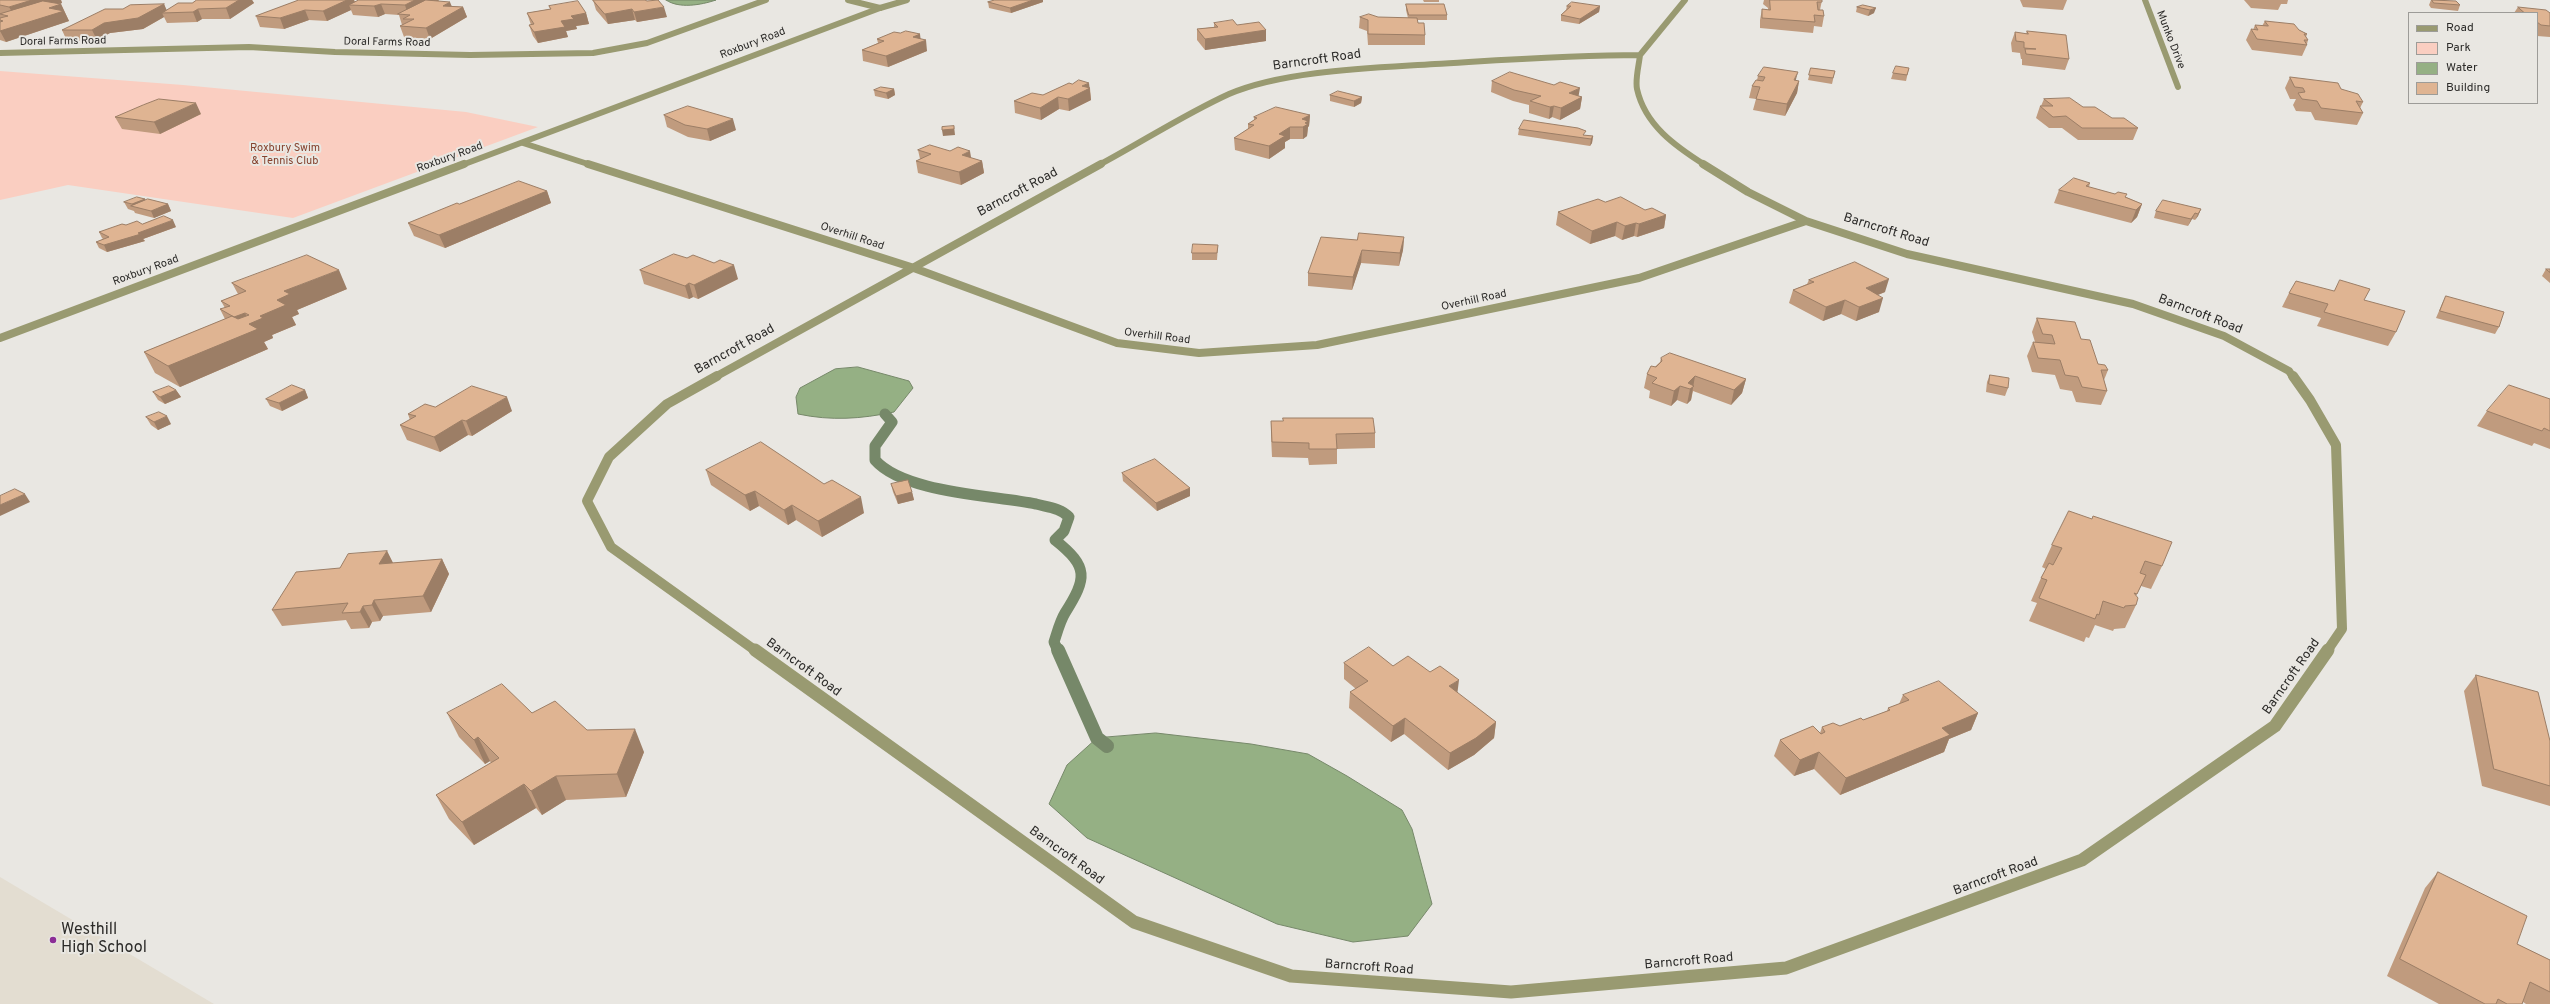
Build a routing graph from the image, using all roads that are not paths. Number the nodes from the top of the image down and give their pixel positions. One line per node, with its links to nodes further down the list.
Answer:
1 (766, 0): 7 (street, Doral Farms Road)
2 (848, 0): 6 (street)
3 (907, 0): 6 (street, Roxbury Road)
4 (1685, 0): 8 (street)
5 (2145, 0): 9 (street, Munko Drive)
6 (880, 8): 10 (street, Roxbury Road)
7 (0, 53)
8 (1640, 55): 11 (street, Barncroft Road); 12 (street, Barncroft Road)
9 (2178, 87)
10 (523, 143): 12 (street, Overhill Road); 13 (street, Roxbury Road)
11 (1806, 221): 12 (street, Overhill Road); 12 (street, Barncroft Road)
12 (911, 267)
13 (0, 338)

